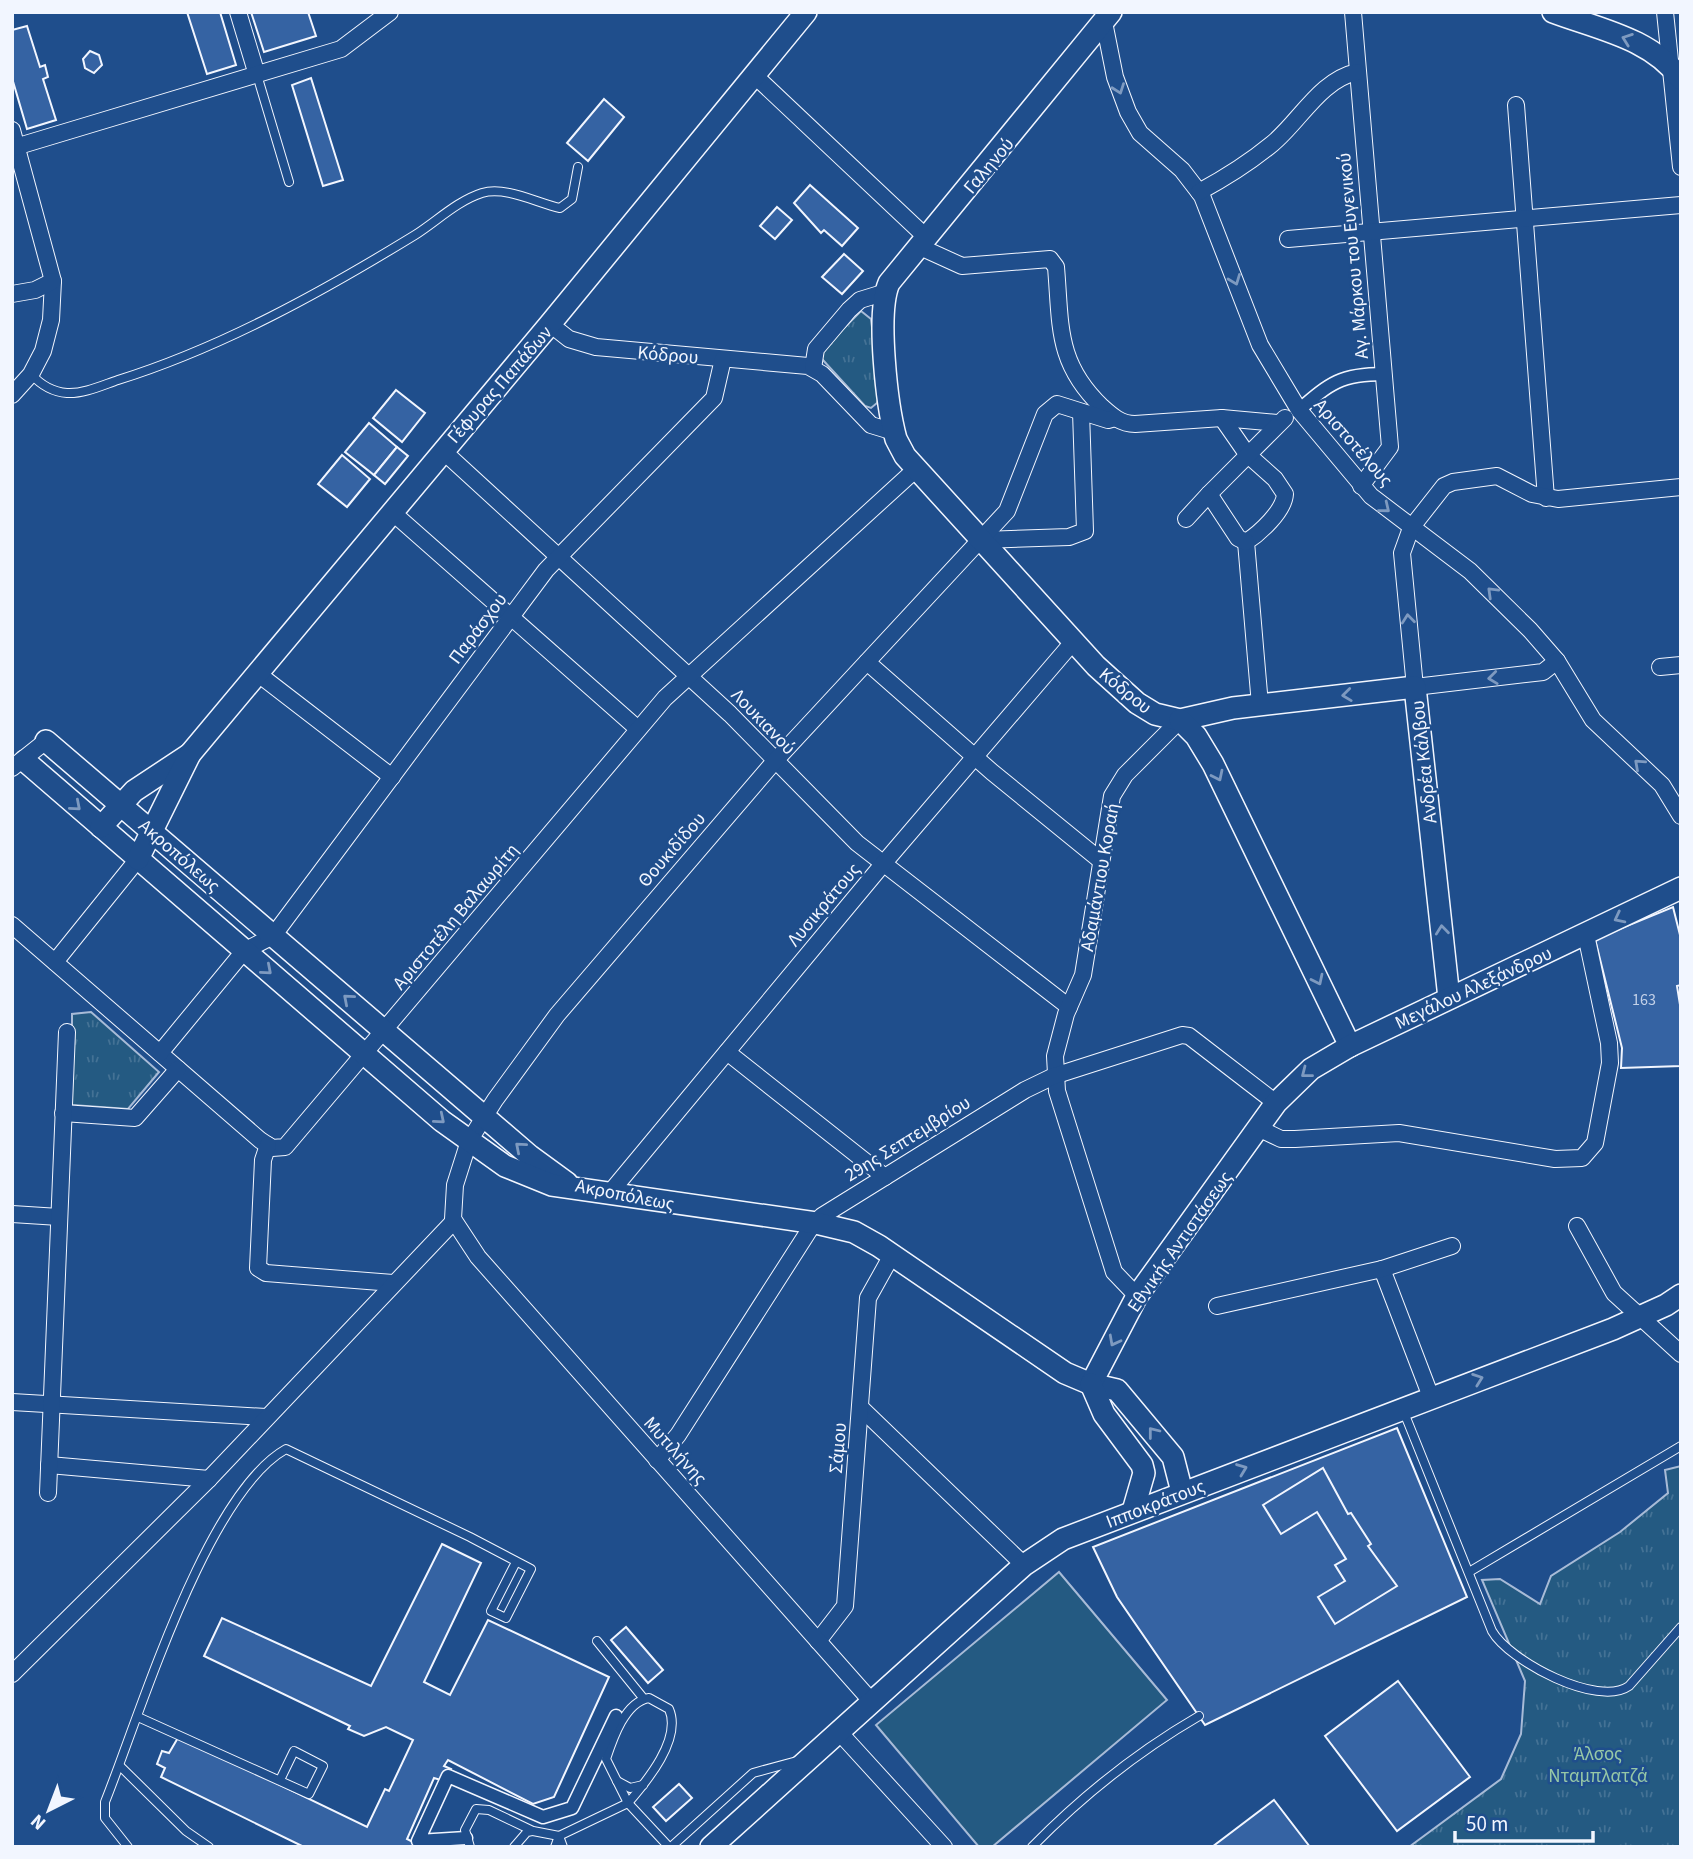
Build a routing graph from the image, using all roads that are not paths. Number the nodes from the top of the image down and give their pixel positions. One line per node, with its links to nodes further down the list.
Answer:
1 (238, 12): 11 (street)
2 (806, 12): 10 (street, Γέφυρας Παπάδων)
3 (1353, 12): 9 (street, Αγ. Μάρκου του Ευγενικού)
4 (1553, 12): 8 (street, one-way to 4)
5 (384, 13): 11 (street)
6 (1668, 15): 8 (street)
7 (1108, 17): 18 (street, Αριστοτέλους, one-way to 18); 23 (street, Γαληνού)
8 (1675, 65): 16 (street)
9 (1357, 72): 18 (street); 21 (street, Αγ. Μάρκου του Ευγενικού)
10 (753, 74): 23 (street); 27 (street, Γέφυρας Παπάδων)
11 (257, 75): 14 (street); 17 (lane)
12 (1516, 105): 20 (street)
13 (12, 130): 14 (street)
14 (15, 148): 24 (street)
15 (578, 167): 31 (lane)
16 (1681, 167)
17 (289, 182)
18 (1199, 192): 34 (street, Αριστοτέλους, one-way to 34)
19 (1681, 205): 20 (street)
20 (1524, 219): 21 (street); 46 (street)
21 (1372, 232): 22 (street); 32 (street, Αγ. Μάρκου του Ευγενικού)
22 (1288, 239)
23 (922, 241): 25 (street, Γαληνού); 36 (street)
24 (53, 281): 26 (street); 31 (street)
25 (886, 292): 28 (street, Γαληνού); 30 (street)
26 (12, 294)
27 (550, 324): 29 (street, Κόδρου); 40 (street, Γέφυρας Παπάδων)
28 (883, 325): 39 (street, Κόδρου)
29 (723, 359): 30 (street, Κόδρου); 52 (street, Παράσχου)
30 (813, 368): 39 (street)
31 (31, 373): 33 (street)
32 (1384, 374): 34 (street); 43 (street, Αγ. Μάρκου του Ευγενικού)
33 (12, 395)
34 (1299, 410): 38 (street); 43 (street, Αριστοτέλους)
35 (1081, 412): 36 (street); 50 (street, Θουκιδίδου); 50 (street)
36 (1115, 418): 37 (street)
37 (1222, 418): 38 (street); 41 (street)
38 (1277, 422): 41 (street)
39 (894, 432): 42 (street, Κόδρου)
40 (442, 450): 47 (street, Γέφυρας Παπάδων); 52 (street, Λουκιανού)
41 (1247, 454): 45 (street); 51 (street)
42 (916, 469): 50 (street, Κόδρου); 60 (street, Αριστοτέλη Βαλαωρίτη)
43 (1361, 486): 49 (street, Αριστοτέλους, one-way to 49)
44 (1681, 488): 46 (street)
45 (1209, 495): 48 (street); 51 (street)
46 (1546, 498): 49 (street)
47 (392, 512): 53 (street); 59 (street, Γέφυρας Παπάδων)
48 (1186, 519)
49 (1411, 528): 55 (street, Αριστοτέλους, one-way to 49); 61 (street, Ανδρέα Κάλβου, one-way to 49)
50 (982, 540): 54 (street, Κόδρου); 56 (street, Θουκιδίδου)
51 (1246, 542): 62 (street)
52 (559, 557): 53 (street, Παράσχου); 60 (street, Λουκιανού)
53 (511, 618): 64 (street); 70 (street, Παράσχου)
54 (1073, 642): 63 (street, Κόδρου); 67 (street, Λυσικράτους)
55 (1557, 661): 61 (street, one-way to 61); 72 (street, Αριστοτέλους, one-way to 55)
56 (867, 662): 67 (street); 68 (street, Θουκιδίδου)
57 (1681, 665): 58 (street)
58 (1660, 667)
59 (257, 673): 66 (street, Γέφυρας Παπάδων); 70 (street)
60 (689, 676): 64 (street, Αριστοτέλη Βαλαωρίτη); 68 (street, Λουκιανού)
61 (1415, 687): 62 (street, one-way to 62); 84 (street, Ανδρέα Κάλβου, one-way to 61)
62 (1261, 705): 63 (street)
63 (1180, 720): 76 (street, Αδαμάντιου Κοραή); 88 (street, one-way to 88)
64 (638, 729): 86 (street, Αριστοτέλη Βαλαωρίτη)
65 (46, 741): 69 (street); 71 (street, Ακροπόλεως)
66 (190, 754): 71 (street); 74 (street)
67 (974, 757): 76 (street); 77 (street, Λυσικράτους)
68 (774, 762): 77 (street, Λουκιανού); 96 (street, Θουκιδίδου)
69 (19, 765): 73 (street, one-way to 73)
70 (392, 777): 81 (street, Παράσχου)
71 (120, 804): 73 (street); 74 (street, Ακροπόλεως)
72 (1681, 816)
73 (101, 827): 75 (street)
74 (152, 831): 75 (street); 81 (street, Ακροπόλεως)
75 (138, 859): 82 (street); 83 (street)
76 (1100, 860): 85 (street, Αδαμάντιου Κοραή)
77 (883, 864): 85 (street, Λουκιανού); 89 (street, Λυσικράτους)
78 (1681, 888): 80 (street, Μεγάλου Αλεξάνδρου, one-way to 80)
79 (12, 925): 83 (street)
80 (1586, 934): 84 (street, Μεγάλου Αλεξάνδρου); 97 (street)
81 (273, 936): 82 (street); 86 (street, Ακροπόλεως, one-way to 81)
82 (244, 951): 90 (street); 91 (street, one-way to 91)
83 (55, 962): 90 (street)
84 (1449, 998): 88 (street, Μεγάλου Αλεξάνδρου)
85 (1069, 1007): 93 (street, Αδαμάντιου Κοραή)
86 (385, 1031): 91 (street, Αριστοτέλη Βαλαωρίτη); 96 (street, Ακροπόλεως)
87 (67, 1032): 95 (street)
88 (1350, 1046): 94 (street, Μεγάλου Αλεξάνδρου, one-way to 94)
89 (727, 1052): 100 (street); 102 (street, Λυσικράτους)
90 (160, 1053): 92 (street)
91 (365, 1055): 98 (street, one-way to 98); 99 (street, Αριστοτέλη Βαλαωρίτη)
92 (178, 1069): 95 (street); 99 (street)
93 (1054, 1076): 94 (street, 29ης Σεπτεμβρίου); 100 (street, 29ης Σεπτεμβρίου); 113 (street, Αδαμάντιου Κοραή)
94 (1276, 1103): 97 (street, Εθνικής Αντιστάσεως)
95 (64, 1113): 104 (street)
96 (484, 1116): 98 (street, Θουκιδίδου); 101 (street, Ακροπόλεως, one-way to 96)
97 (1258, 1128): 113 (street, Εθνικής Αντιστάσεως)
98 (468, 1141): 101 (street); 105 (street, Θουκιδίδου)
99 (268, 1145): 111 (street)
100 (885, 1177): 106 (street, 29ης Σεπτεμβρίου)
101 (575, 1189): 102 (street, Ακροπόλεως)
102 (608, 1195): 106 (street, Ακροπόλεως)
103 (12, 1214): 104 (street)
104 (59, 1217): 120 (street)
105 (454, 1221): 111 (street); 125 (street, Μυτιλήνης)
106 (816, 1223): 109 (street, Ακροπόλεως); 125 (street, 29ης Σεπτεμβρίου)
107 (1577, 1226): 115 (street)
108 (1452, 1246): 110 (street)
109 (892, 1255): 117 (street, Ακροπόλεως); 122 (street, Σάμου)
110 (1382, 1269): 114 (street); 118 (street)
111 (393, 1283): 123 (street)
112 (1681, 1295): 115 (street, Ιπποκράτους)
113 (1137, 1296): 117 (street, Εθνικής Αντιστάσεως, one-way to 117)
114 (1217, 1306)
115 (1640, 1317): 116 (street); 118 (street, Ιπποκράτους, one-way to 115)
116 (1681, 1354)
117 (1091, 1384): 128 (street, Ακροπόλεως, one-way to 117); 130 (street)
118 (1431, 1397): 121 (street, Ιπποκράτους)
119 (12, 1402): 120 (street)
120 (52, 1404): 123 (street); 126 (street)
121 (1402, 1407): 128 (street, Ιπποκράτους, one-way to 121); 133 (lane)
122 (861, 1408): 132 (street); 136 (street, Σάμου)
123 (266, 1417): 127 (street)
124 (1681, 1446): 133 (lane)
125 (657, 1460): 136 (street, Μυτιλήνης)
126 (49, 1465): 127 (street); 129 (street)
127 (209, 1479): 137 (street)
128 (1182, 1492): 130 (street, Ιπποκράτους)
129 (48, 1493)
130 (1133, 1511): 132 (street, Ιπποκράτους)
131 (516, 1562): 131 (lane); 142 (lane)
132 (1024, 1565): 139 (street, Ιπποκράτους)
133 (1469, 1572): 134 (lane)
134 (1681, 1628)
135 (597, 1641): 138 (lane)
136 (818, 1641): 139 (street, Μυτιλήνης)
137 (12, 1674)
138 (643, 1699): 140 (lane); 148 (lane)
139 (873, 1703): 143 (street, Ιπποκράτους)
140 (615, 1716): 147 (lane); 152 (street)
141 (1199, 1716): 161 (lane)
142 (138, 1717): 145 (lane); 146 (lane)
143 (840, 1733): 144 (street, Ιπποκράτους); 160 (street)
144 (813, 1756): 158 (lane); 159 (street, Ιπποκράτους)
145 (120, 1766): 153 (lane); 154 (lane)
146 (279, 1780): 146 (lane)
147 (617, 1781): 148 (lane); 149 (lane)
148 (643, 1785): 149 (lane)
149 (628, 1802): 151 (lane); 158 (lane)
150 (533, 1831): 151 (lane); 152 (lane); 155 (lane)
151 (559, 1836): 156 (lane); 157 (lane)
152 (468, 1843)
153 (128, 1847)
154 (209, 1847)
155 (514, 1847)
156 (555, 1847)
157 (564, 1847)
158 (670, 1847)
159 (711, 1847)
160 (944, 1847)
161 (1032, 1847)

